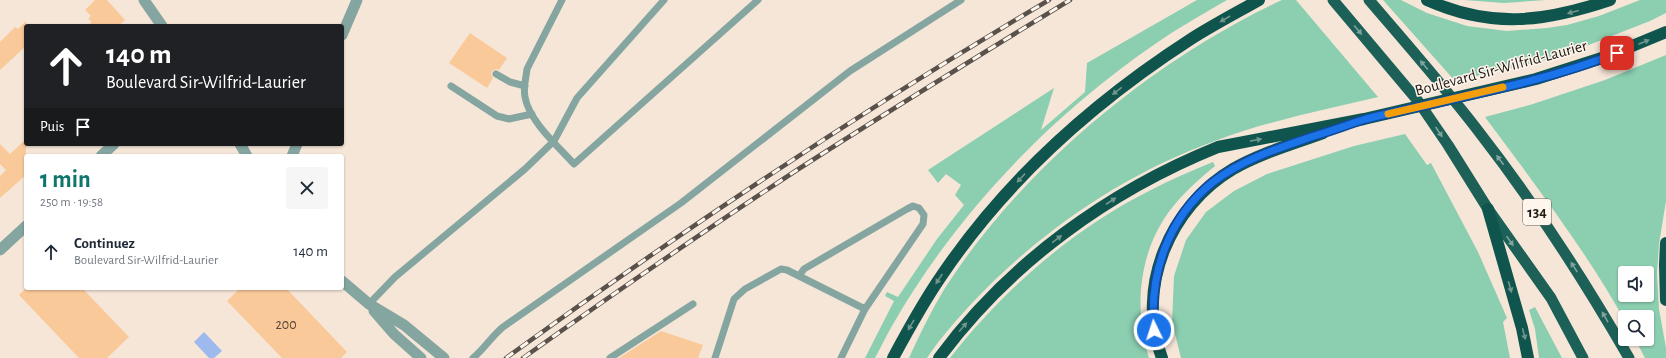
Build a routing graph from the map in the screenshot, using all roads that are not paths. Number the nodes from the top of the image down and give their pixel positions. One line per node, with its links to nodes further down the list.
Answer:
1 (144, 0): 12 (street)
2 (357, 0): 13 (street)
3 (562, 0): 17 (lane)
4 (664, 0): 20 (lane)
5 (758, 0): 20 (lane)
6 (961, 0): 35 (lane)
7 (1259, 0): 39 (highway, one-way to 39)
8 (1333, 0): 23 (highway, 134, one-way to 23)
9 (1369, 0): 44 (highway, 134, one-way to 9)
10 (1427, 0): 11 (highway, one-way to 10)
11 (1610, 0)
12 (161, 24)
13 (344, 30)
14 (1666, 32): 19 (highway, Boulevard Sir-Wilfrid-Laurier, one-way to 14)
15 (496, 74): 17 (lane)
16 (451, 86): 18 (lane)
17 (525, 86): 18 (lane)
18 (532, 114): 20 (lane)
19 (1364, 120): 40 (highway, one-way to 19); 41 (highway)
20 (554, 141): 30 (lane)
21 (112, 146): 22 (street)
22 (103, 154)
23 (1488, 209): 42 (highway, one-way to 42); 43 (highway, 134, one-way to 43)
24 (24, 228): 26 (street)
25 (1666, 243): 29 (highway)
26 (0, 250)
27 (799, 276): 32 (lane); 32 (lane); 37 (lane)
28 (344, 283): 30 (street)
29 (1666, 300)
30 (369, 304): 33 (street); 34 (street)
31 (693, 304): 36 (lane)
32 (865, 309): 38 (lane)
33 (421, 358)
34 (444, 358)
35 (473, 358)
36 (610, 358)
37 (715, 358)
38 (841, 358)
39 (893, 358)
40 (939, 358)
41 (1162, 358)
42 (1528, 358)
43 (1583, 358)
44 (1628, 358)

